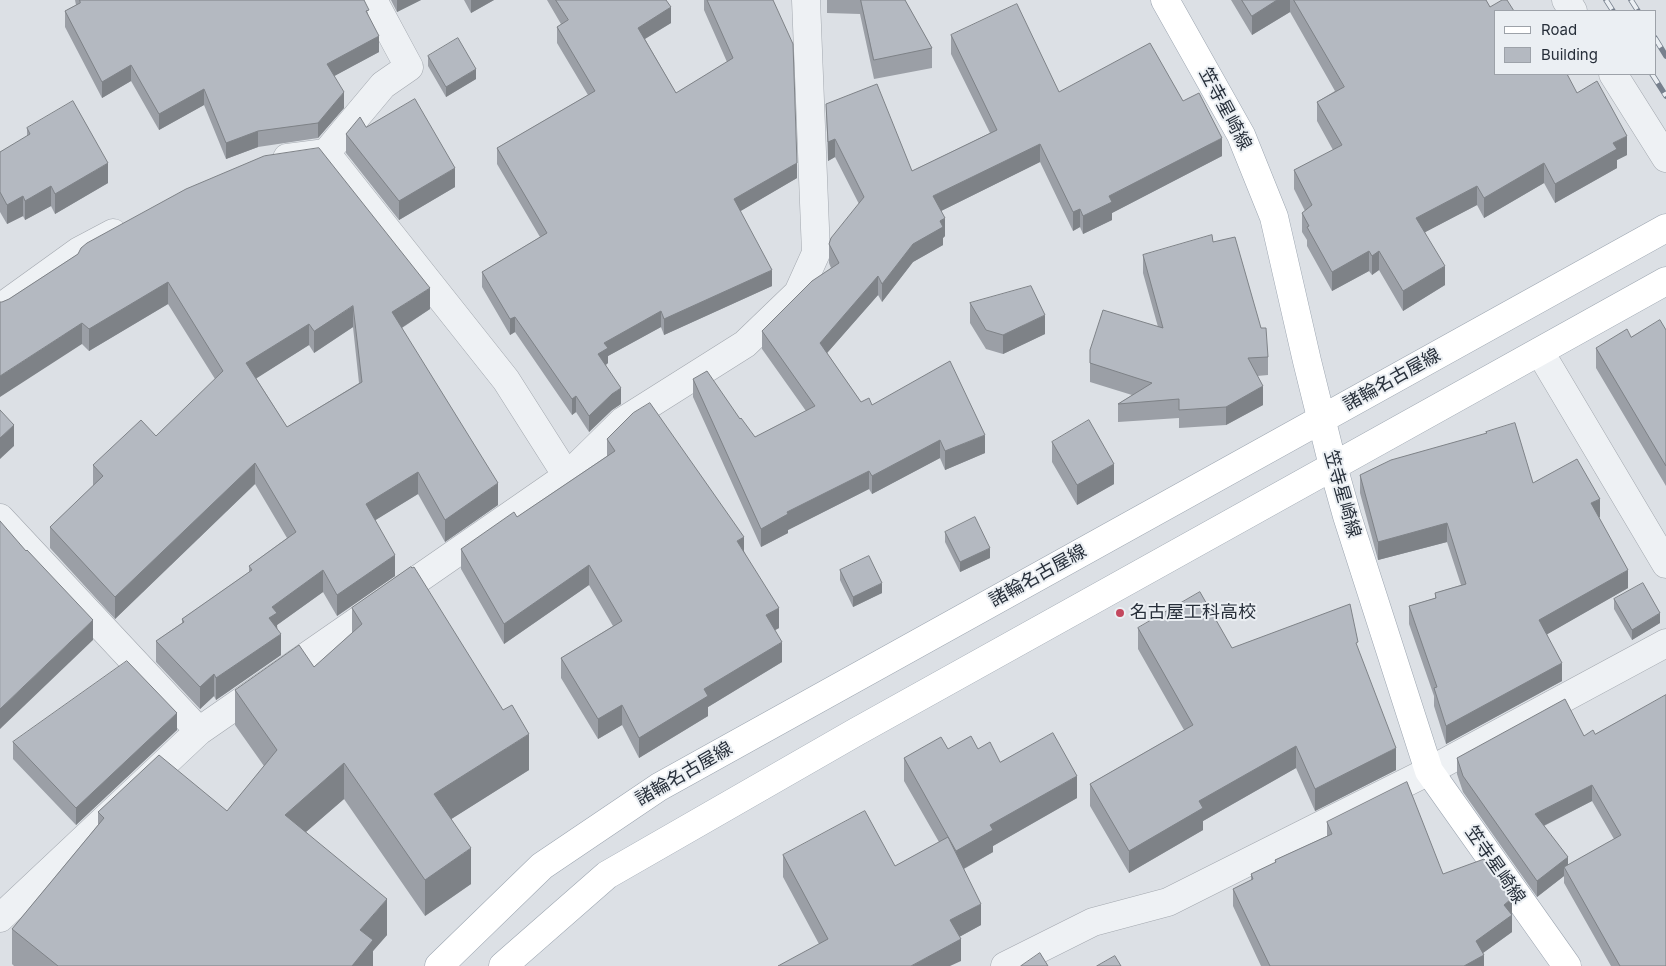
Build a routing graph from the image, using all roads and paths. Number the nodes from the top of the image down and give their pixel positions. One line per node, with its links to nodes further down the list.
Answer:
1 (373, 0): 5 (street)
2 (806, 0): 15 (street)
3 (1165, 0): 13 (main road, 笠寺星崎線)
4 (1613, 75): 6 (street)
5 (326, 153): 7 (street); 15 (street)
6 (1666, 158)
7 (260, 162)
8 (137, 219): 11 (street)
9 (1666, 228): 13 (main road, 諸輪名古屋線)
10 (1666, 281): 12 (main road)
11 (0, 308)
12 (1540, 352): 14 (main road); 17 (street)
13 (1321, 419): 14 (main road, 笠寺星崎線); 22 (main road, 諸輪名古屋線)
14 (1333, 466): 20 (main road, 笠寺星崎線); 23 (main road)
15 (567, 476): 19 (street)
16 (0, 518): 19 (street)
17 (1666, 564)
18 (1666, 643): 20 (street)
19 (199, 731): 21 (street)
20 (1429, 771): 24 (street); 25 (main road, 笠寺星崎線)
21 (0, 918)
22 (439, 966)
23 (502, 966)
24 (1005, 966)
25 (1567, 966)

